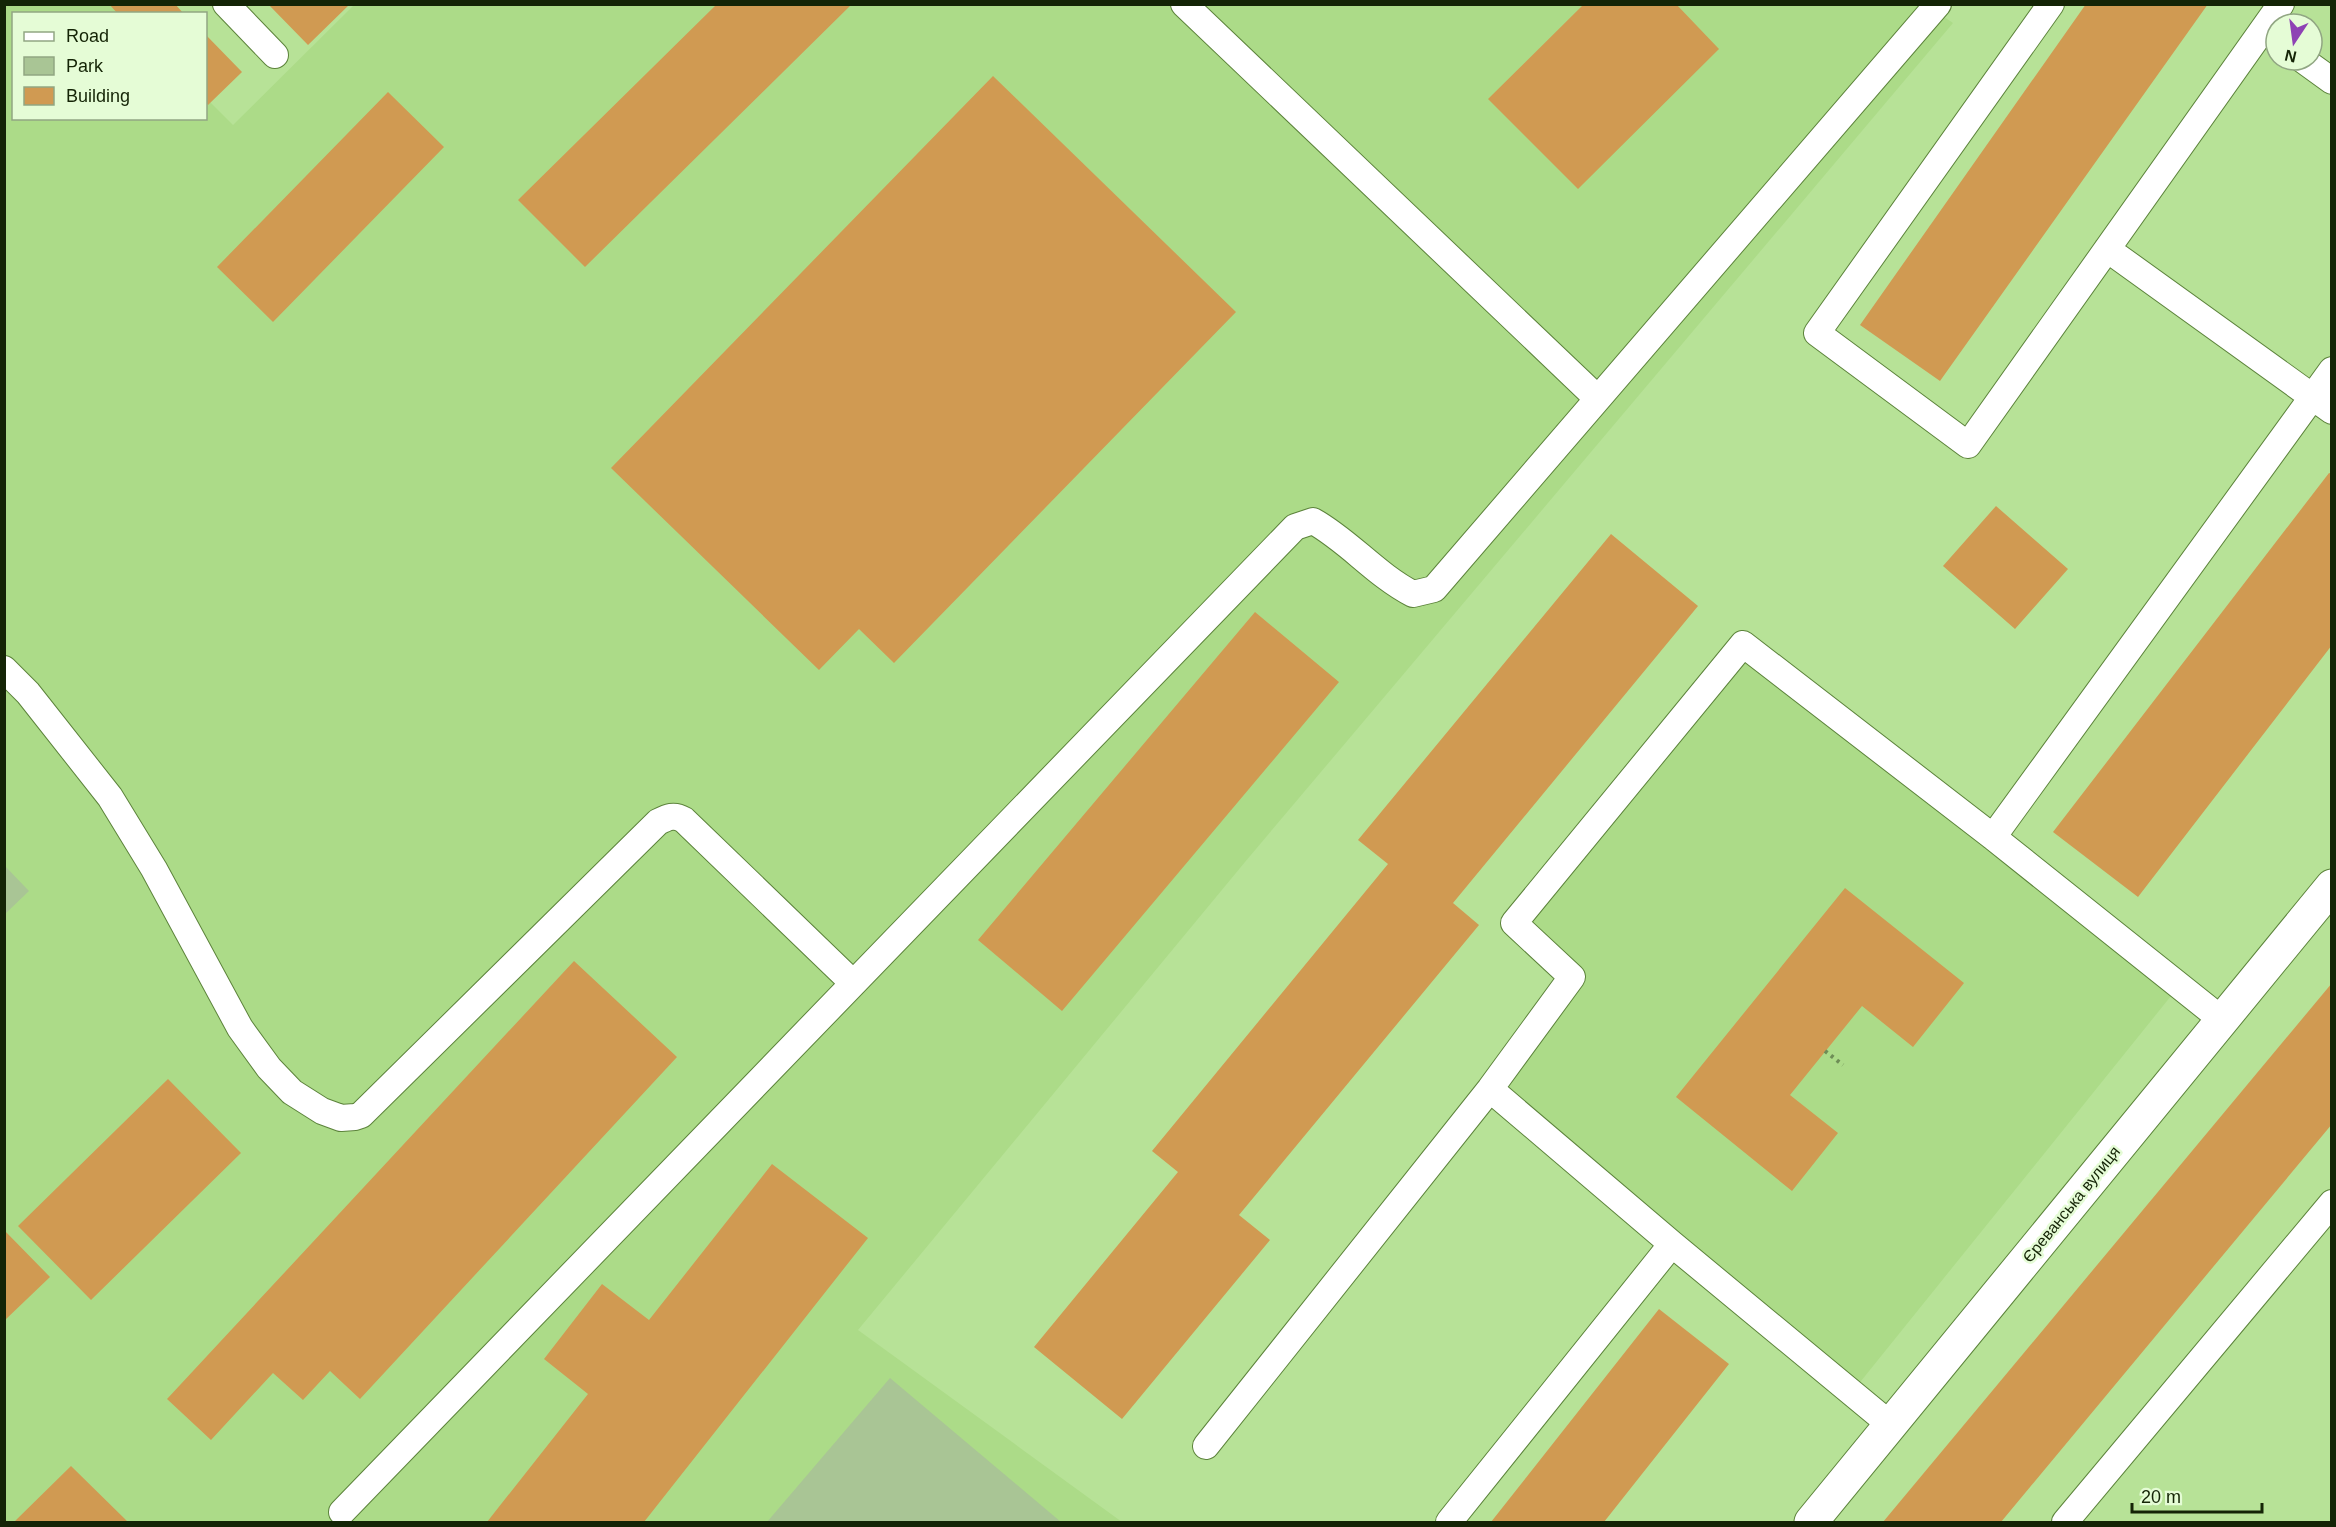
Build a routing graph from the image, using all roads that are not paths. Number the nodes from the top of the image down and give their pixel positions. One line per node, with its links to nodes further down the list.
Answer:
1 (226, 4): 6 (lane)
2 (1184, 4): 9 (lane)
3 (1938, 4): 9 (lane)
4 (2051, 4): 7 (lane)
5 (2264, 43): 7 (lane)
6 (275, 54)
7 (2108, 249): 10 (lane)
8 (2331, 370): 10 (lane)
9 (1597, 398): 14 (lane)
10 (2322, 404): 12 (lane)
11 (4, 669): 14 (lane)
12 (1993, 837): 15 (lane); 16 (lane)
13 (2331, 886): 15 (street, Єреванська вулиця)
14 (853, 983): 21 (lane)
15 (2221, 1019): 19 (street, Єреванська вулиця)
16 (1490, 1089): 18 (lane); 20 (lane)
17 (2331, 1203): 24 (lane)
18 (1672, 1244): 19 (lane); 22 (lane)
19 (1892, 1426): 23 (street, Єреванська вулиця)
20 (1206, 1446)
21 (342, 1512)
22 (1449, 1522)
23 (1811, 1522)
24 (2065, 1522)

